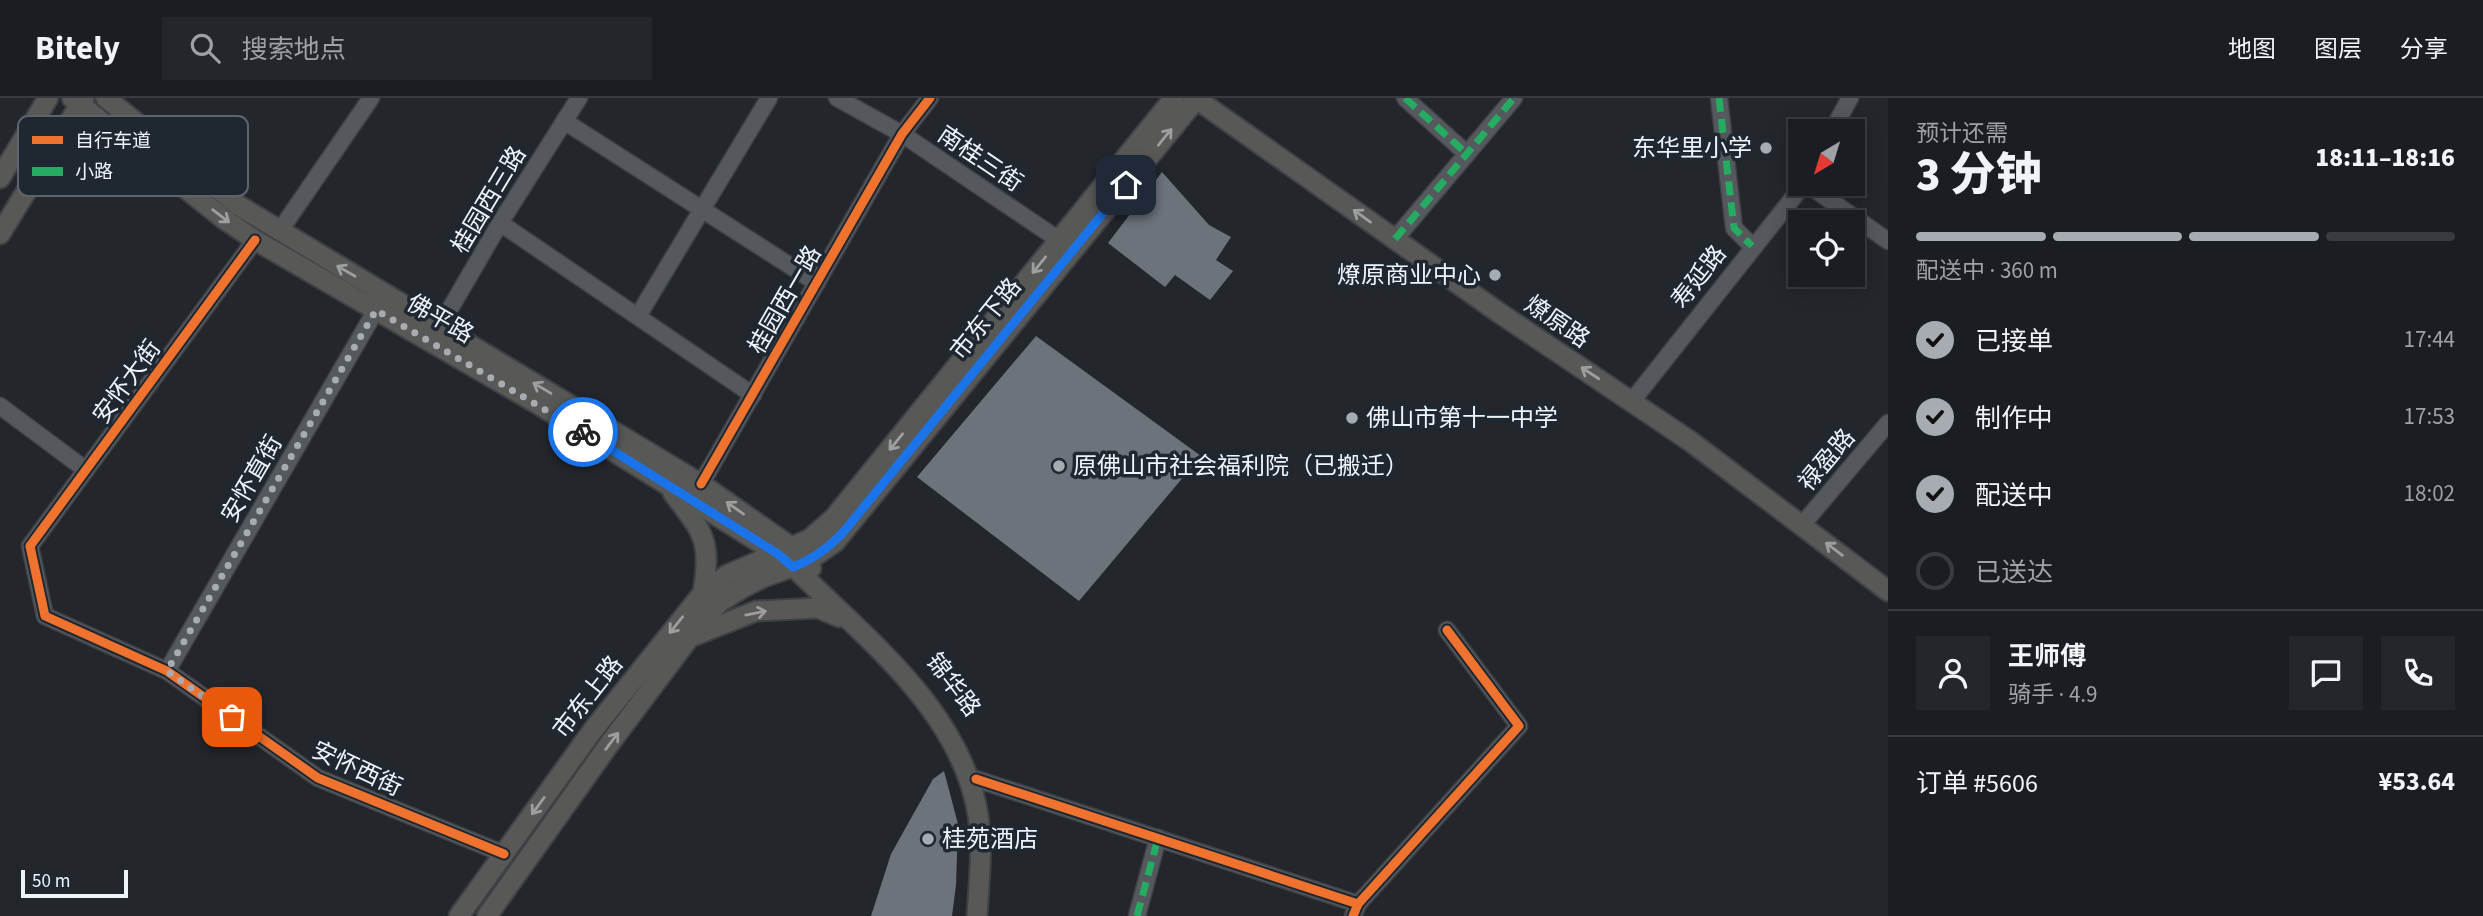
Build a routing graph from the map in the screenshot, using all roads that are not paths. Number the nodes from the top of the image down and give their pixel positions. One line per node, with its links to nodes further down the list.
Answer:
1 (48, 98): 15 (main road)
2 (106, 98): 18 (main road, 佛平路)
3 (370, 98): 32 (street)
4 (579, 98): 20 (street, 桂园西三路)
5 (769, 98): 30 (street)
6 (837, 98): 21 (street, 南桂三街)
7 (930, 98): 21 (street, 桂园西一路)
8 (1174, 98): 36 (main road, 市东下路)
9 (1196, 98): 34 (main road, 燎原路, one-way to 9); 53 (main road, 市东下路, one-way to 9)
10 (1405, 98): 23 (street)
11 (1514, 98): 23 (street)
12 (1719, 98): 38 (street)
13 (1850, 98): 19 (street)
14 (78, 100): 16 (main road); 17 (main road, 佛平路, one-way to 17)
15 (37, 116)
16 (69, 116)
17 (98, 116)
18 (128, 116)
19 (1839, 119)
20 (564, 121): 30 (street); 31 (street, 桂园西三路)
21 (902, 134): 36 (street, 南桂三街); 39 (street, 桂园西一路)
22 (18, 148): 24 (main road)
23 (1467, 154): 34 (street)
24 (0, 178)
25 (22, 196): 33 (main road)
26 (196, 196): 35 (main road, 佛平路, one-way to 35)
27 (226, 196): 32 (main road, 佛平路)
28 (1796, 196): 38 (street, 寿延路)
29 (1824, 196): 37 (street)
30 (702, 209): 39 (street); 41 (street)
31 (500, 223): 41 (street); 42 (street, 桂园西三路)
32 (279, 232): 42 (main road, 佛平路, one-way to 32)
33 (0, 234)
34 (1395, 239): 44 (main road, 燎原路, one-way to 34)
35 (254, 240): 40 (main road, 佛平路); 47 (street, 安怀大街)
36 (1059, 240): 52 (main road, 市东下路, one-way to 52)
37 (1888, 240)
38 (1752, 246): 44 (street, 寿延路)
39 (817, 283): 43 (street, 桂园西一路)
40 (376, 310): 48 (main road, 佛平路); 59 (street, 安怀直街)
41 (638, 316): 43 (street)
42 (440, 326): 49 (main road, 佛平路, one-way to 42)
43 (753, 395): 49 (street, 桂园西一路)
44 (1632, 401): 50 (main road, 燎原路)
45 (0, 406): 47 (street)
46 (1888, 423): 50 (street, 禄盈路)
47 (86, 470): 51 (street, 安怀大街)
48 (666, 484): 52 (main road, 佛平路); 55 (main road)
49 (701, 484): 52 (main road, 佛平路, one-way to 49)
50 (1802, 525): 54 (main road, 燎原路, one-way to 50)
51 (30, 546): 59 (street, 安怀西街)
52 (784, 550): 53 (main road, 佛平路); 55 (main road, 市东上路)
53 (800, 565): 56 (main road, 锦华路); 58 (main road, 市东上路); 60 (main road, 锦华路)
54 (1888, 591)
55 (703, 593): 62 (main road, 市东上路, one-way to 62)
56 (850, 623): 58 (main road, one-way to 56); 66 (main road, 锦华路)
57 (1447, 630): 63 (street)
58 (692, 636): 65 (main road, 市东上路, one-way to 58)
59 (167, 671): 62 (street, 安怀西街)
60 (976, 779): 61 (street); 67 (main road, 锦华路)
61 (1158, 838): 63 (street); 68 (street)
62 (504, 854): 64 (main road, 市东上路)
63 (1355, 910)
64 (459, 916)
65 (487, 916)
66 (977, 916)
67 (989, 916)
68 (1137, 916)

